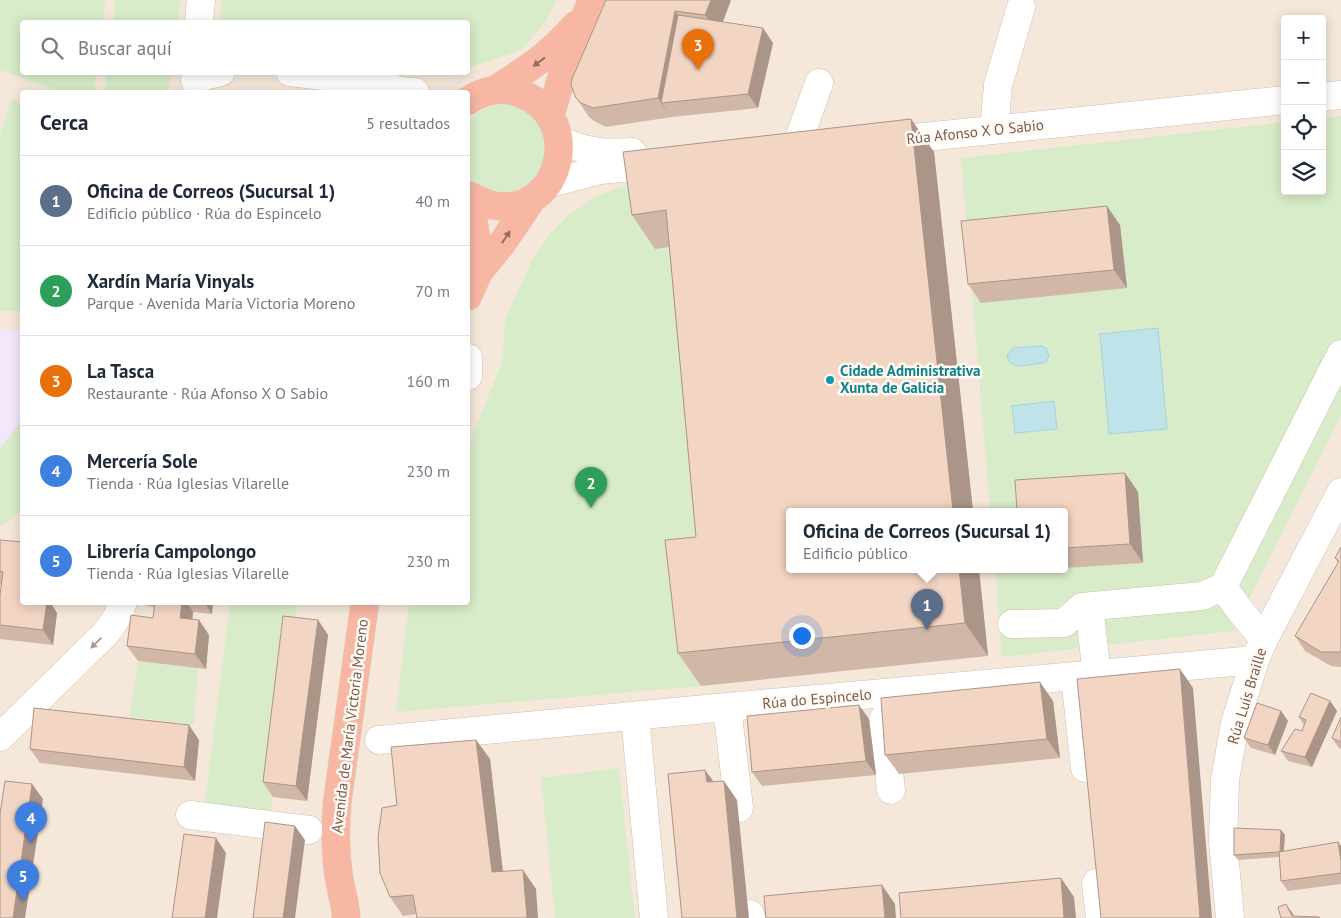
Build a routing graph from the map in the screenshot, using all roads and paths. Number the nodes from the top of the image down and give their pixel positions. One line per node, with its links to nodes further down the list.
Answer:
1 (201, 0): 4 (street)
2 (589, 7): 13 (highway, one-way to 13); 19 (highway)
3 (1022, 7): 18 (street)
4 (199, 20)
5 (207, 75): 8 (street)
6 (315, 75): 12 (street)
7 (1341, 81): 10 (street)
8 (195, 82)
9 (819, 83): 21 (street)
10 (1326, 83)
11 (1281, 87): 18 (street, Rúa Afonso X O Sabio)
12 (399, 90)
13 (495, 90): 16 (highway); 19 (highway)
14 (1341, 95): 15 (street)
15 (1326, 96)
16 (470, 99)
17 (1281, 100): 18 (street, Rúa Afonso X O Sabio)
18 (994, 122): 20 (street, Rúa Afonso X O Sabio)
19 (555, 128): 22 (highway); 22 (street)
20 (862, 136)
21 (802, 141)
22 (540, 191): 23 (highway); 25 (highway, one-way to 22)
23 (470, 196)
24 (470, 207): 25 (highway)
25 (473, 285)
26 (1341, 354): 28 (street)
27 (1341, 492): 33 (street, Rúa Luis Braille)
28 (1223, 587): 31 (street); 33 (street)
29 (122, 605): 38 (street, one-way to 38)
30 (365, 605): 46 (highway, Avenida de María Victoria Moreno)
31 (1089, 606): 32 (street); 34 (street)
32 (1012, 624)
33 (1260, 649): 34 (street, Rúa do Espincelo); 49 (street, Rúa Luis Braille)
34 (1086, 675): 35 (street, Rúa do Espincelo); 40 (street)
35 (881, 694): 36 (street, Rúa do Espincelo); 41 (street)
36 (727, 706): 37 (street, Rúa do Espincelo); 42 (street)
37 (635, 716): 39 (street, Rúa do Espincelo); 47 (street)
38 (0, 737)
39 (379, 740)
40 (1085, 768)
41 (891, 790)
42 (739, 808)
43 (190, 815): 44 (street)
44 (309, 830)
45 (1096, 883): 48 (street)
46 (348, 915)
47 (654, 918)
48 (1100, 918)
49 (1230, 918)

